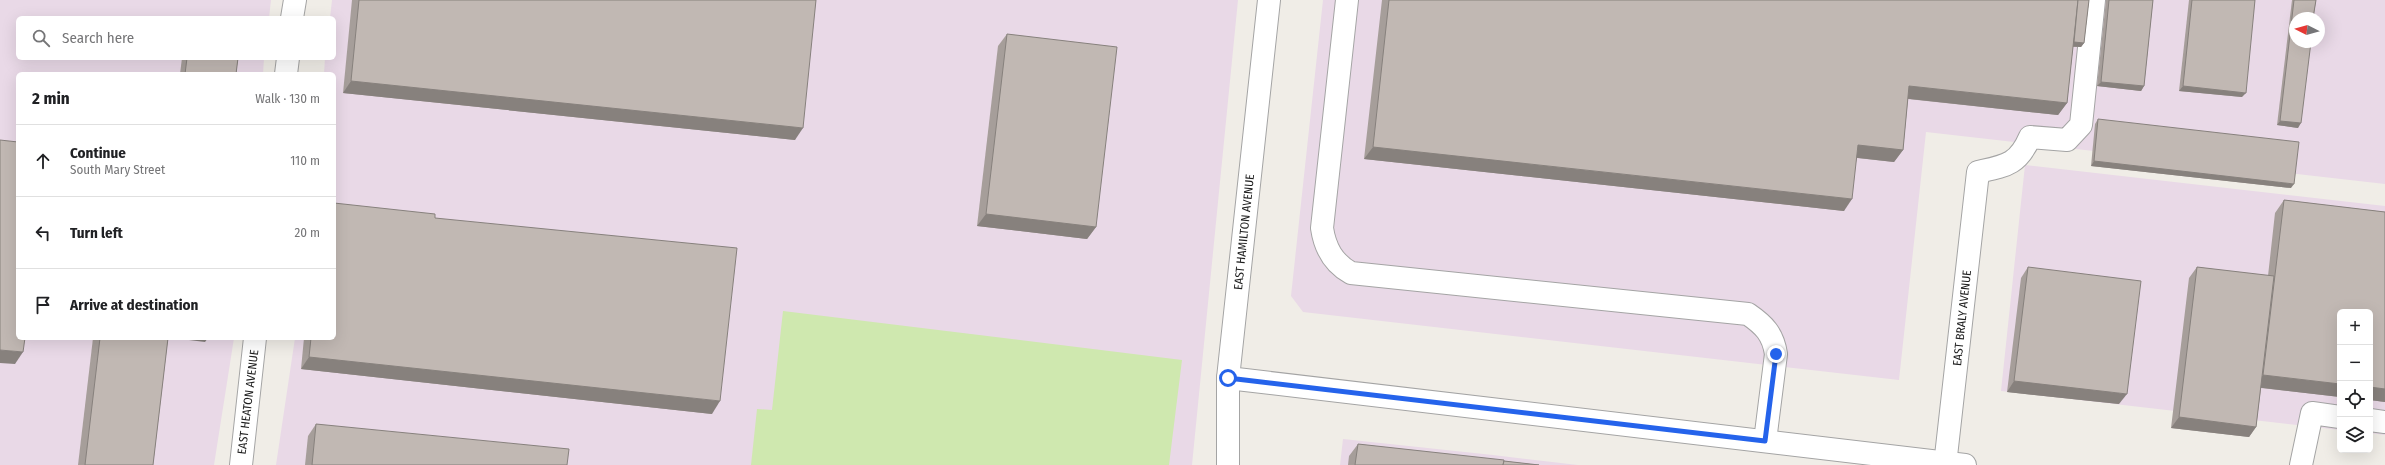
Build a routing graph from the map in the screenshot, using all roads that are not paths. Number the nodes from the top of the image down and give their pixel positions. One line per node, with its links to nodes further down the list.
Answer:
1 (295, 0): 5 (street)
2 (1269, 0): 9 (street, EAST HAMILTON AVENUE)
3 (1347, 0): 13 (street)
4 (2094, 0): 14 (street, EAST BRALY AVENUE)
5 (292, 16)
6 (288, 60): 7 (street)
7 (286, 72)
8 (255, 340): 15 (street, EAST HEATON AVENUE)
9 (1228, 378): 13 (street); 16 (street, EAST HAMILTON AVENUE)
10 (2337, 417): 17 (street)
11 (2373, 420): 12 (street)
12 (2385, 422)
13 (1765, 441): 14 (street)
14 (1952, 464)
15 (241, 465)
16 (1228, 465)
17 (2301, 465)

